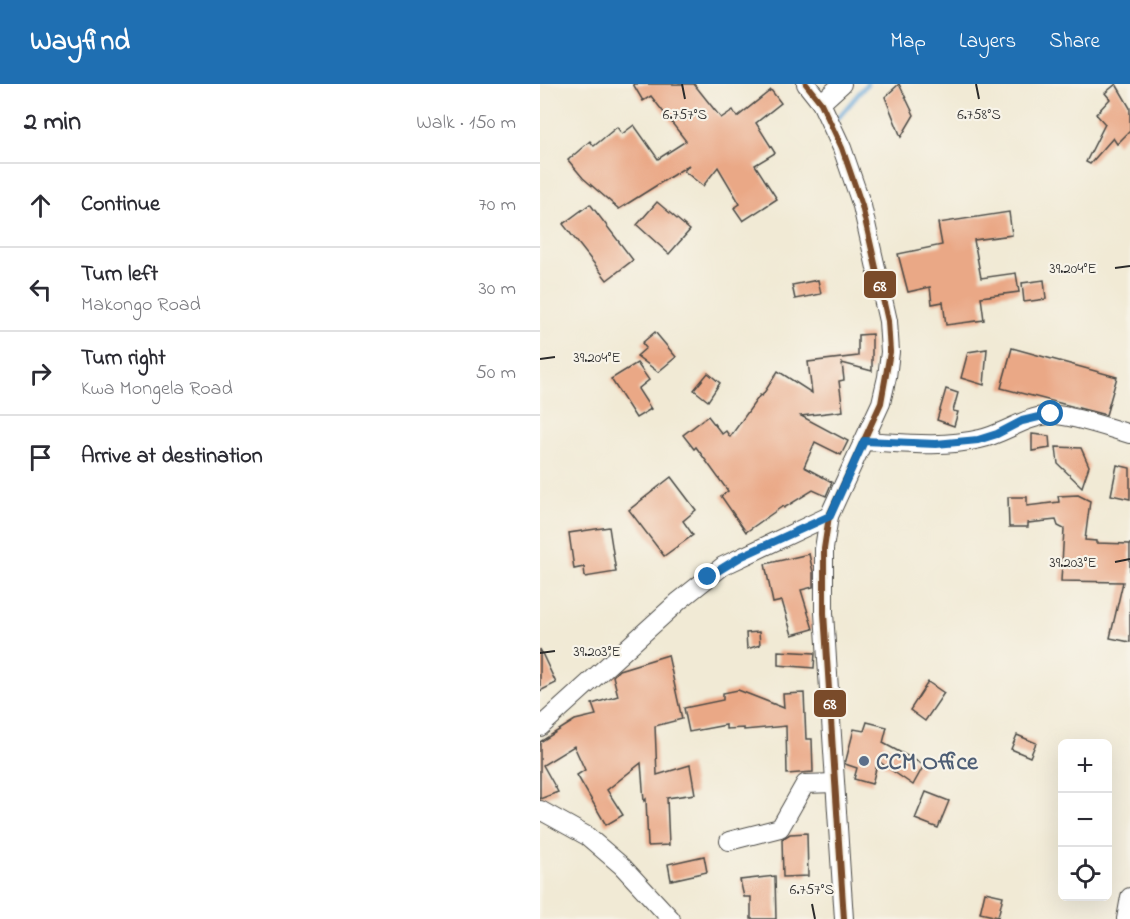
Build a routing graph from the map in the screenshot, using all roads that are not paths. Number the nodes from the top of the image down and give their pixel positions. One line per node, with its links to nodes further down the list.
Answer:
1 (806, 84): 3 (street)
2 (842, 84): 3 (street)
3 (821, 103): 5 (street)
4 (1130, 434): 5 (street)
5 (864, 441): 6 (street)
6 (830, 516): 7 (street); 8 (street)
7 (540, 727)
8 (835, 783): 10 (street); 13 (street)
9 (540, 810): 12 (street)
10 (729, 841)
11 (1130, 897): 14 (street)
12 (671, 919)
13 (844, 919)
14 (1126, 919)

